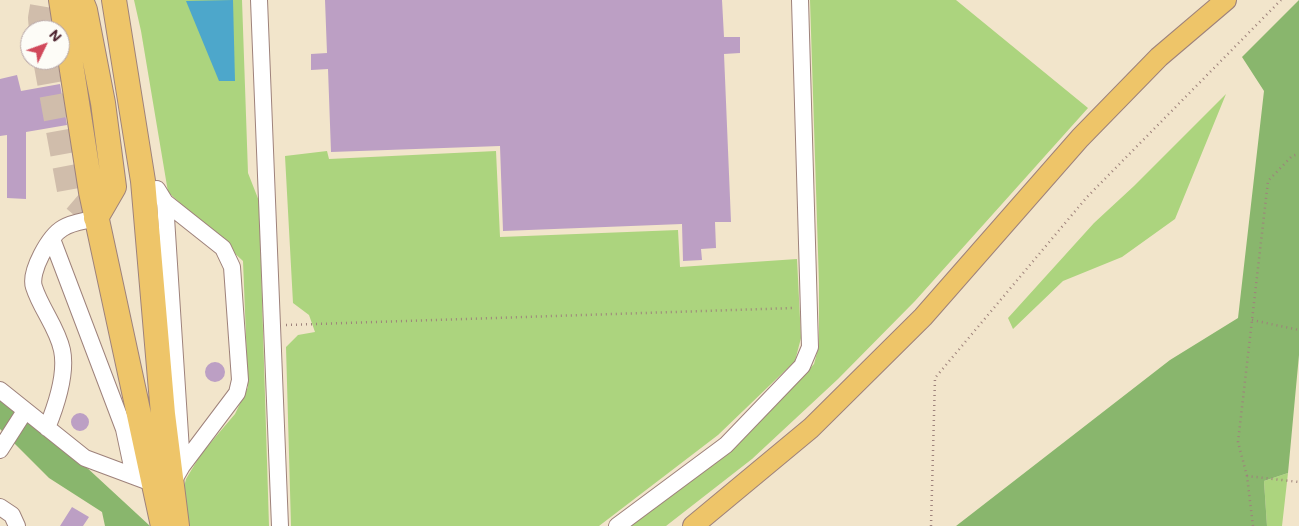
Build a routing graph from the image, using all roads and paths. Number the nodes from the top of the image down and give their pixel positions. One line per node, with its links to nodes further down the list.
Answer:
1 (52, 0): 12 (highway)
2 (61, 0): 16 (highway)
3 (70, 0): 16 (highway)
4 (81, 0): 16 (highway)
5 (102, 0): 15 (highway)
6 (114, 0): 15 (highway)
7 (125, 0): 15 (highway)
8 (259, 0): 20 (lane)
9 (800, 0): 18 (lane)
10 (1226, 0): 35 (main road)
11 (1281, 0): 36 (path)
12 (53, 20)
13 (60, 70): 16 (highway)
14 (1299, 154): 19 (path)
15 (156, 200): 27 (highway); 27 (lane)
16 (96, 218): 17 (lane); 27 (highway)
17 (52, 239): 24 (lane); 27 (lane)
18 (809, 307): 20 (path); 34 (lane)
19 (1252, 320): 21 (path); 26 (path)
20 (272, 326): 33 (lane)
21 (1299, 330)
22 (0, 390): 23 (lane)
23 (26, 411): 24 (lane); 25 (lane)
24 (47, 428): 27 (lane)
25 (0, 450)
26 (1247, 476): 28 (path); 37 (path)
27 (160, 477): 31 (highway); 32 (highway)
28 (1299, 482)
29 (0, 507): 30 (lane)
30 (17, 526)
31 (163, 526)
32 (177, 526)
33 (280, 526)
34 (617, 526)
35 (693, 526)
36 (932, 526)
37 (1253, 526)

